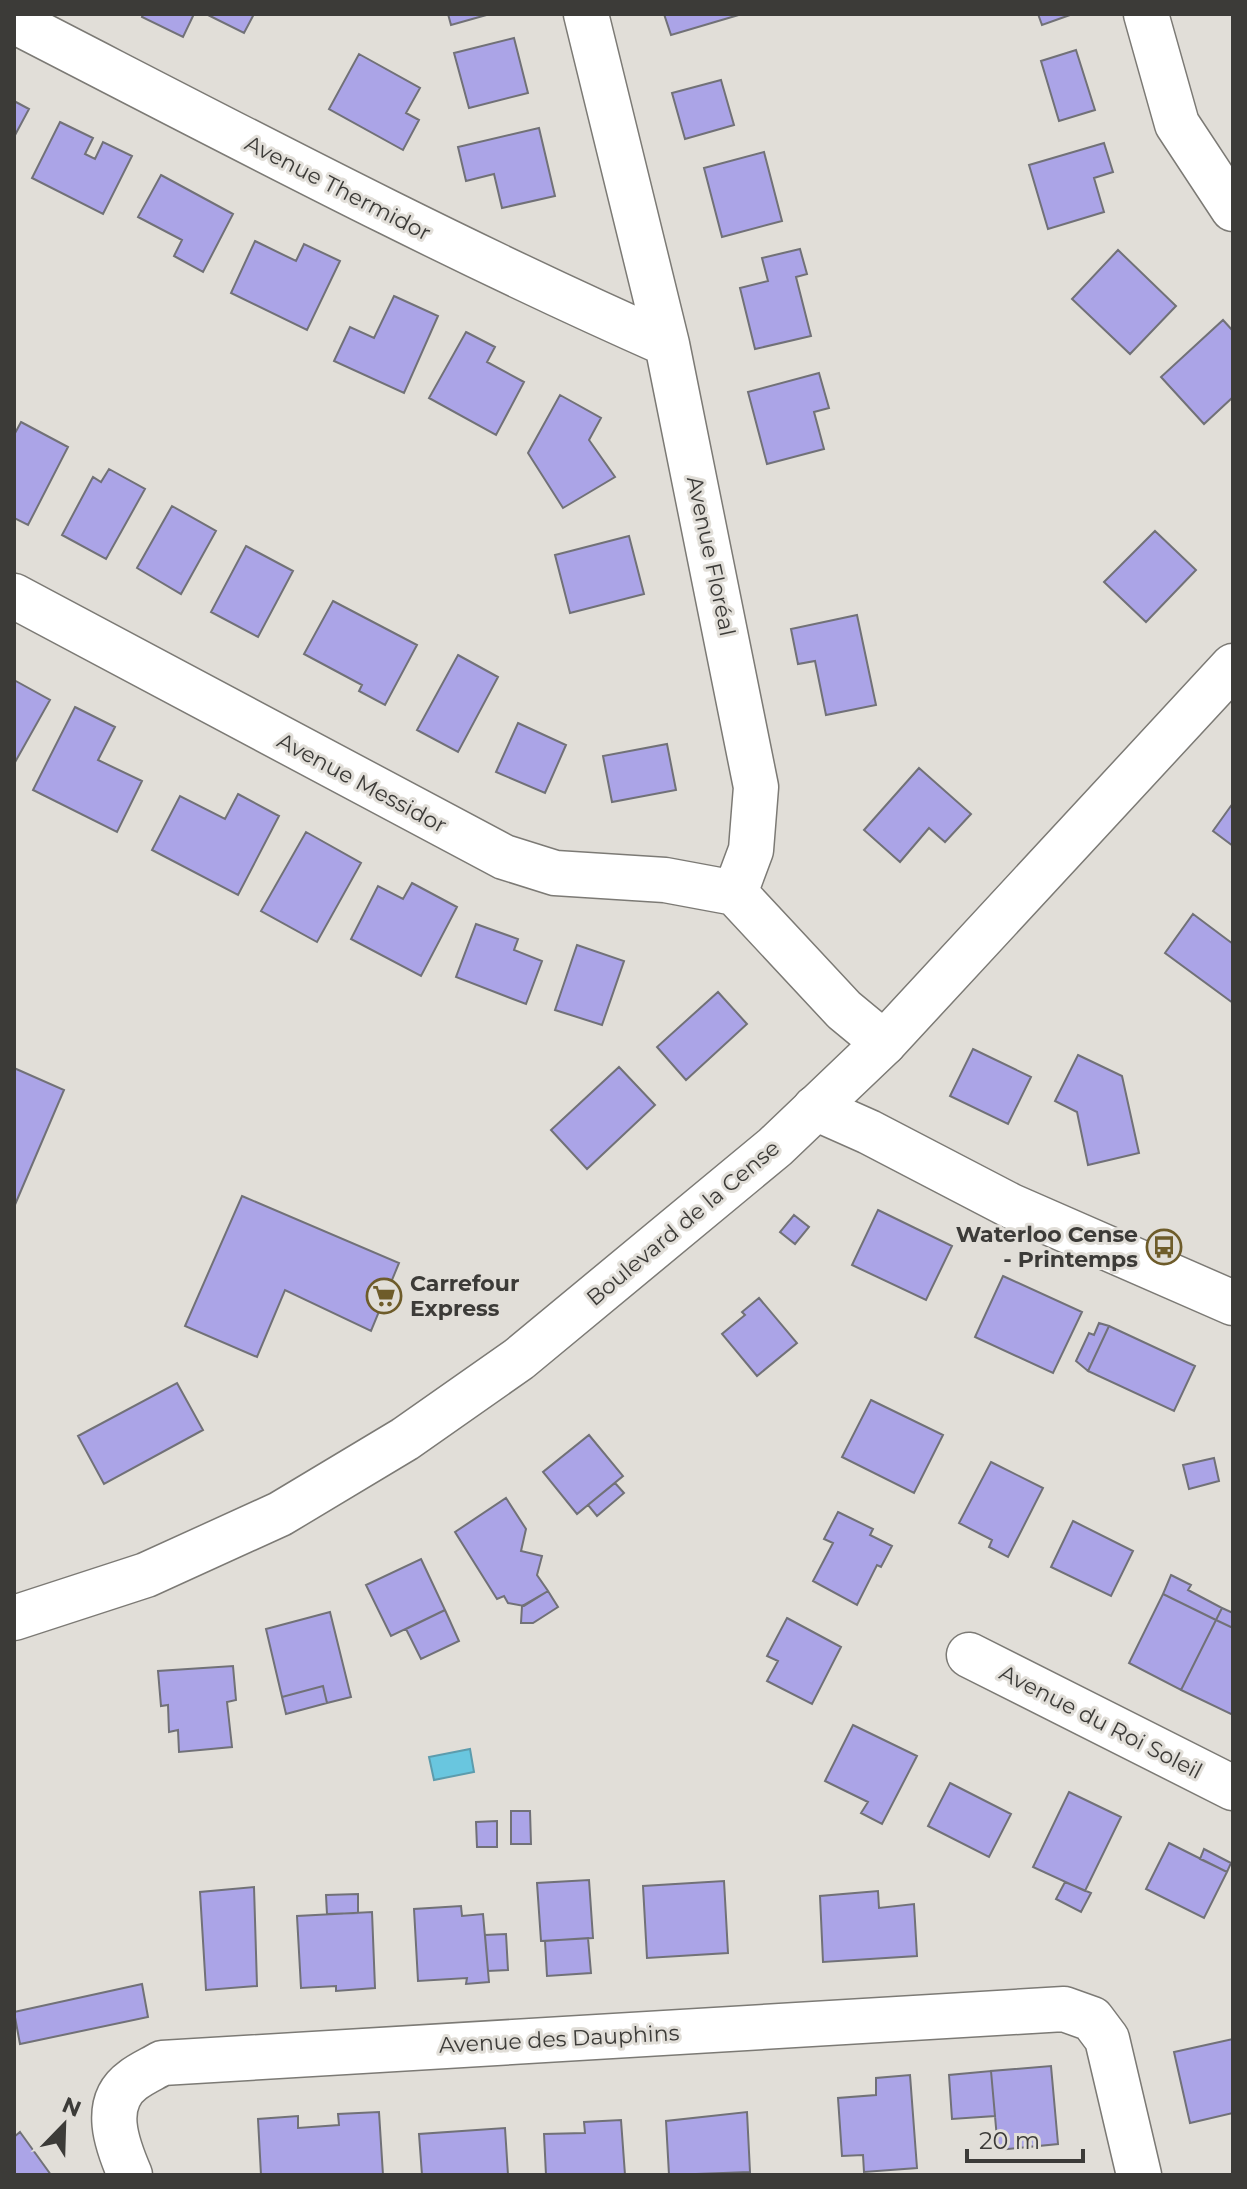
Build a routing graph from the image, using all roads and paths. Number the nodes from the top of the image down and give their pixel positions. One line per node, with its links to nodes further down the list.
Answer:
1 (586, 14): 5 (street, Avenue Floréal)
2 (1146, 14): 4 (street)
3 (14, 21): 5 (street, Avenue Thermidor)
4 (1233, 209)
5 (667, 344): 8 (street, Avenue Floréal)
6 (14, 596): 8 (street, Avenue Messidor)
7 (1233, 666): 9 (street, Boulevard de la Cense)
8 (735, 893): 9 (street)
9 (884, 1043): 10 (street, Boulevard de la Cense)
10 (815, 1108): 11 (street); 12 (street, Boulevard de la Cense)
11 (1233, 1303)
12 (14, 1618)
13 (969, 1655): 14 (street, Avenue du Roi Soleil)
14 (1233, 1788)
15 (130, 2175): 16 (street, Avenue des Dauphins)
16 (1139, 2175)

